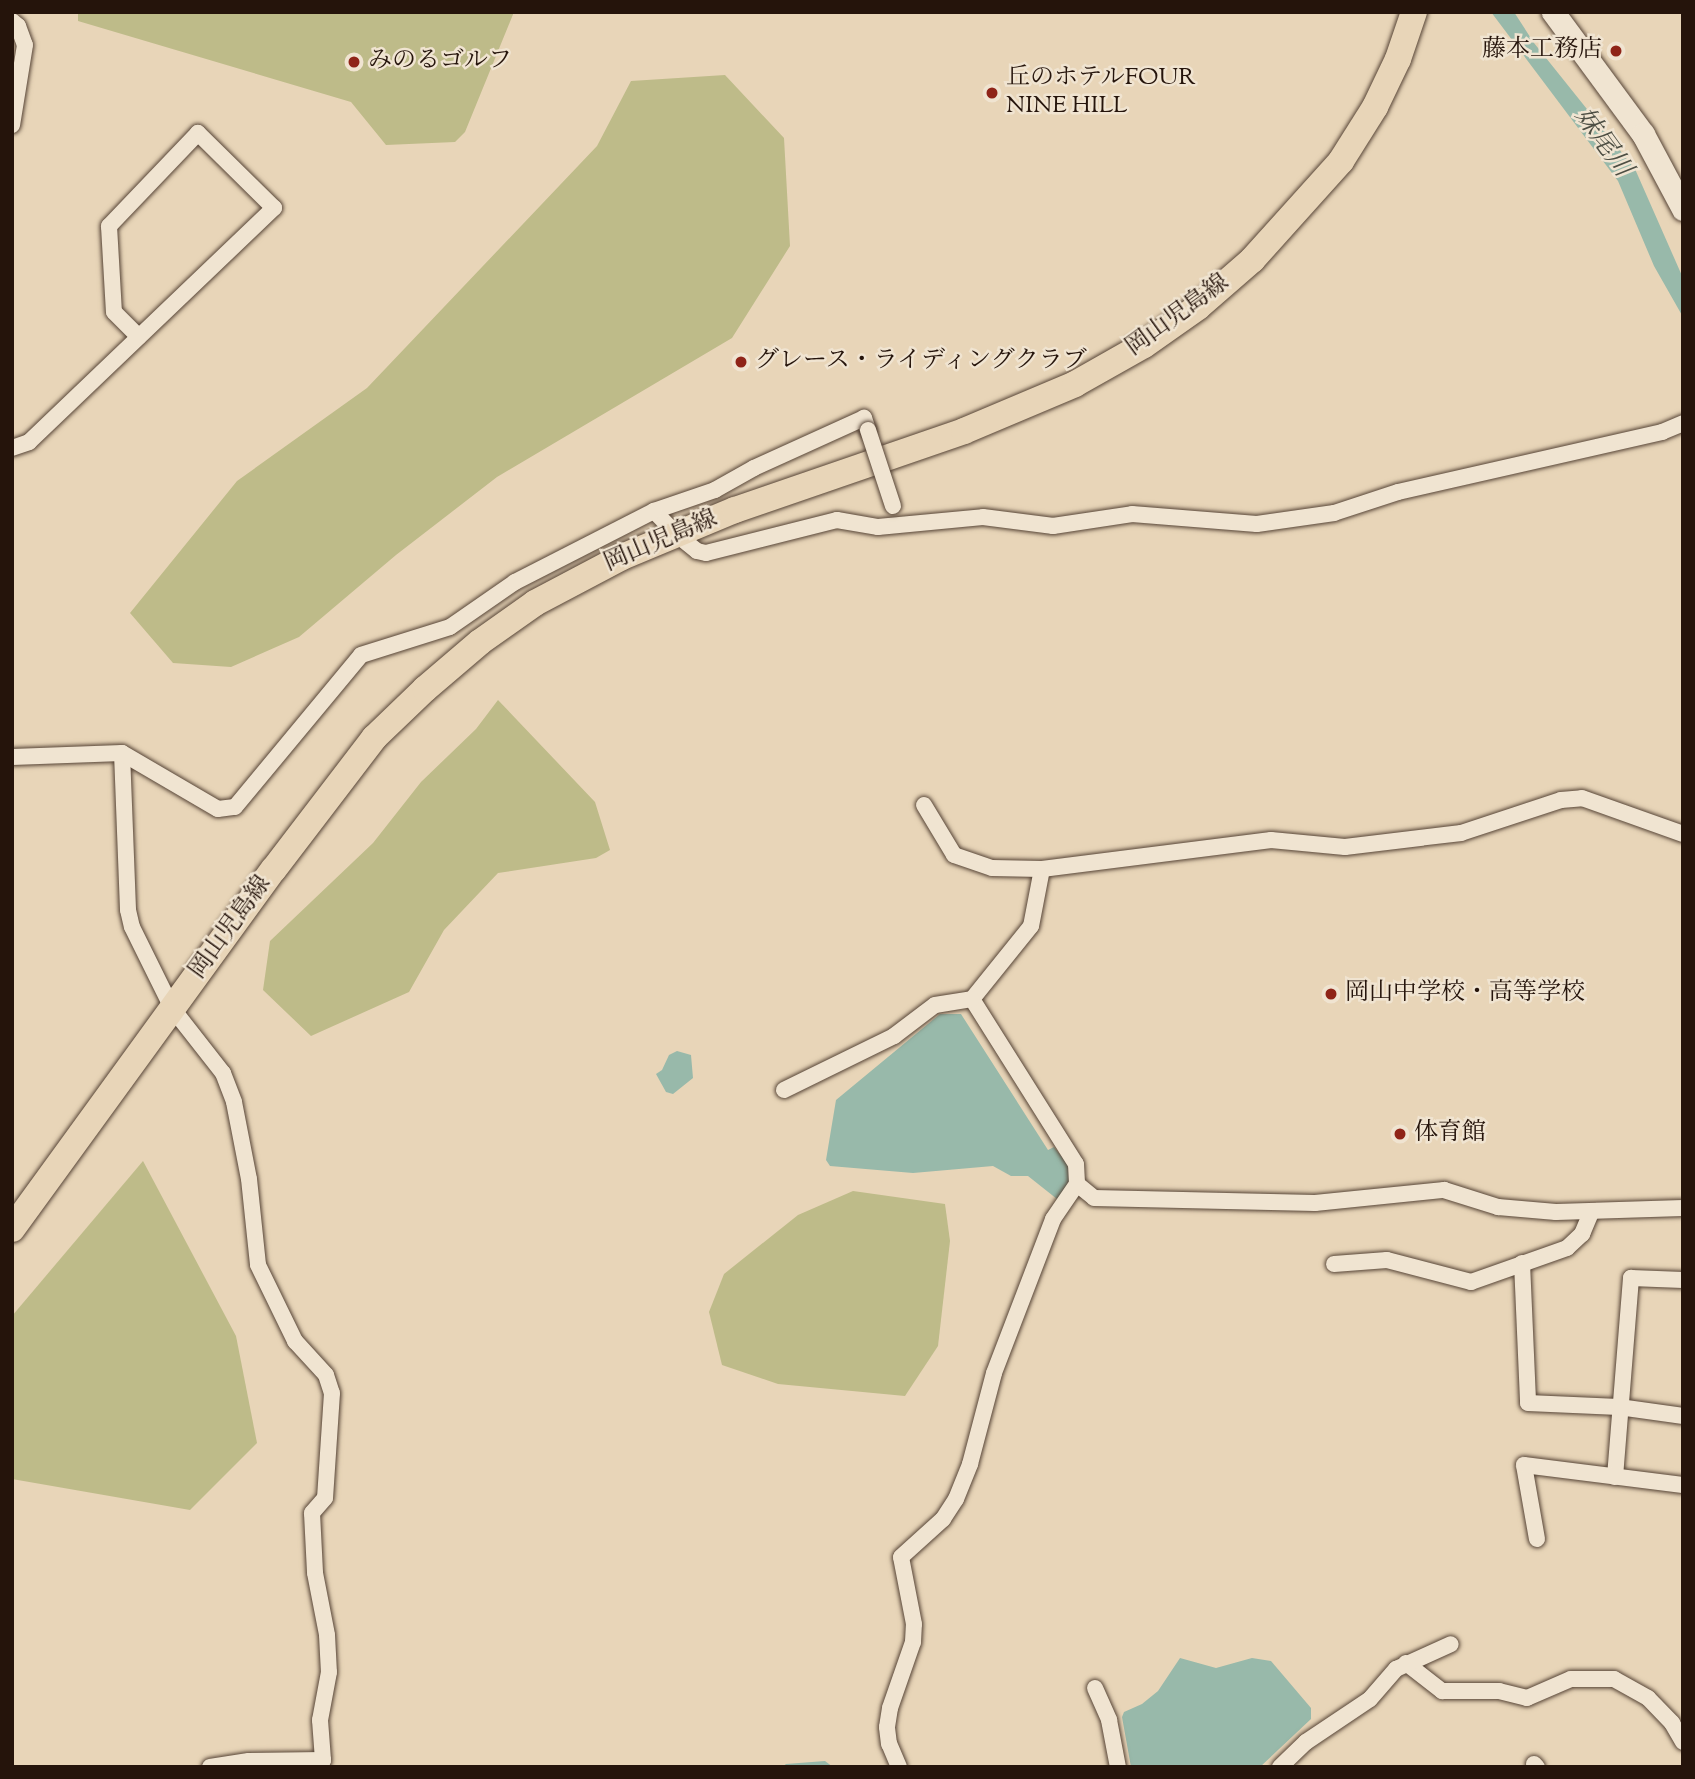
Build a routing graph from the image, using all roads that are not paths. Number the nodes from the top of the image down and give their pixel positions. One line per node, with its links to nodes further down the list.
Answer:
1 (1414, 12): 11 (main road, 岡山児島線)
2 (1553, 12): 5 (main road)
3 (12, 21): 4 (street)
4 (12, 125)
5 (1683, 209)
6 (139, 337): 6 (street); 8 (street)
7 (1683, 423): 10 (street)
8 (12, 447)
9 (654, 511): 10 (street, bridge); 11 (street); 12 (street)
10 (899, 524): 11 (street)
11 (676, 534): 18 (main road, 岡山児島線)
12 (122, 753): 13 (street); 18 (street)
13 (12, 757)
14 (924, 805): 16 (street)
15 (1683, 834): 16 (street)
16 (1042, 869): 17 (street)
17 (972, 999): 19 (street); 20 (street)
18 (172, 1008): 23 (main road, 岡山児島線); 36 (street)
19 (784, 1090)
20 (1077, 1184): 22 (street); 38 (street)
21 (1683, 1208): 22 (street)
22 (1591, 1211): 25 (street)
23 (12, 1228)
24 (1334, 1264): 25 (street)
25 (1522, 1264): 27 (street)
26 (1683, 1280): 27 (street)
27 (1619, 1407): 28 (street); 29 (street)
28 (1683, 1416)
29 (1615, 1477): 30 (street); 31 (street)
30 (1683, 1485)
31 (1537, 1539)
32 (1451, 1644): 33 (street)
33 (1406, 1663): 35 (street); 40 (street)
34 (1095, 1688): 39 (street)
35 (1683, 1742)
36 (321, 1763): 37 (street)
37 (210, 1767)
38 (899, 1767)
39 (1118, 1767)
40 (1280, 1767)

